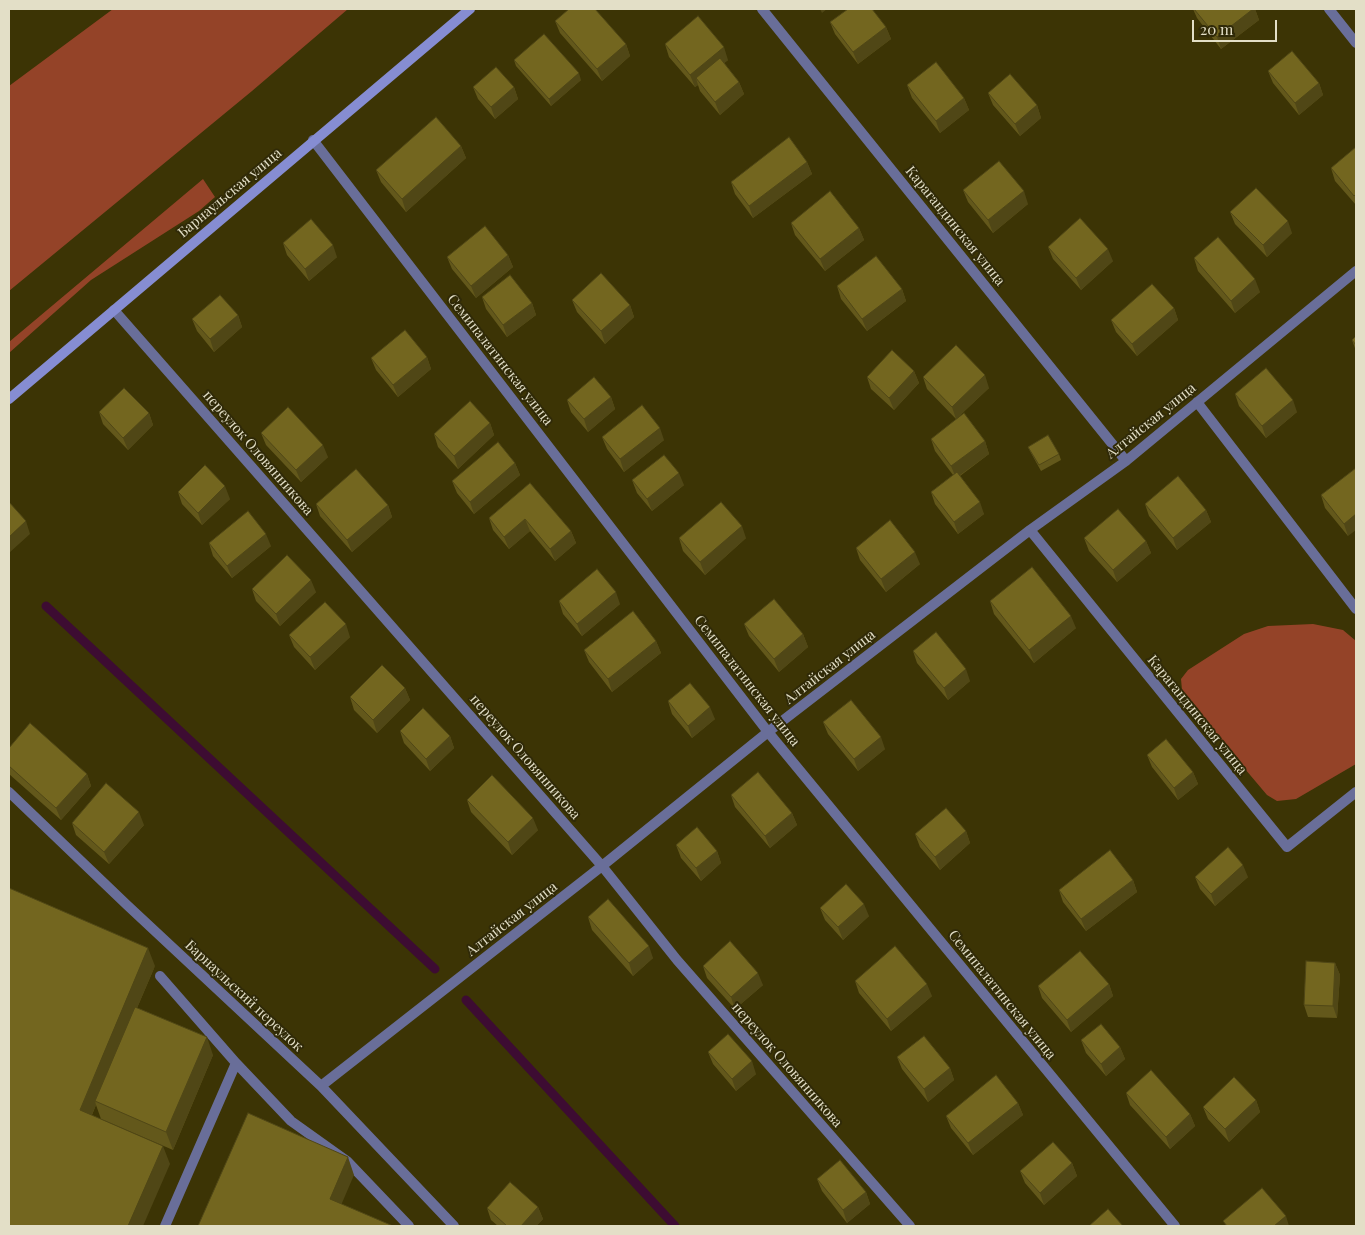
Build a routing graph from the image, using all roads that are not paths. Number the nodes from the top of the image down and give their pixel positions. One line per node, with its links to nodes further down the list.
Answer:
1 (470, 9): 5 (street, Барнаульская улица)
2 (762, 9): 10 (street, Карагандинская улица)
3 (1329, 9): 4 (street)
4 (1356, 43)
5 (314, 140): 7 (street, Барнаульская улица); 13 (street, Семипалатинская улица)
6 (1356, 271): 9 (street, Алтайская улица)
7 (114, 310): 8 (street, Барнаульская улица); 16 (street, переулок Оловянникова)
8 (9, 399)
9 (1197, 402): 10 (street, Алтайская улица); 12 (street)
10 (1126, 461): 11 (street, Алтайская улица)
11 (1030, 530): 13 (street, Алтайская улица); 15 (street, Карагандинская улица)
12 (1356, 609)
13 (768, 732): 16 (street, Алтайская улица); 24 (street, Семипалатинская улица)
14 (9, 792): 19 (street, Барнаульский переулок)
15 (1356, 792)
16 (602, 866): 19 (street, Алтайская улица); 23 (street, переулок Оловянникова)
17 (160, 976): 18 (street)
18 (236, 1063): 20 (street); 21 (street)
19 (321, 1086): 22 (street, Барнаульский переулок)
20 (165, 1226)
21 (409, 1226)
22 (454, 1226)
23 (910, 1226)
24 (1175, 1226)

